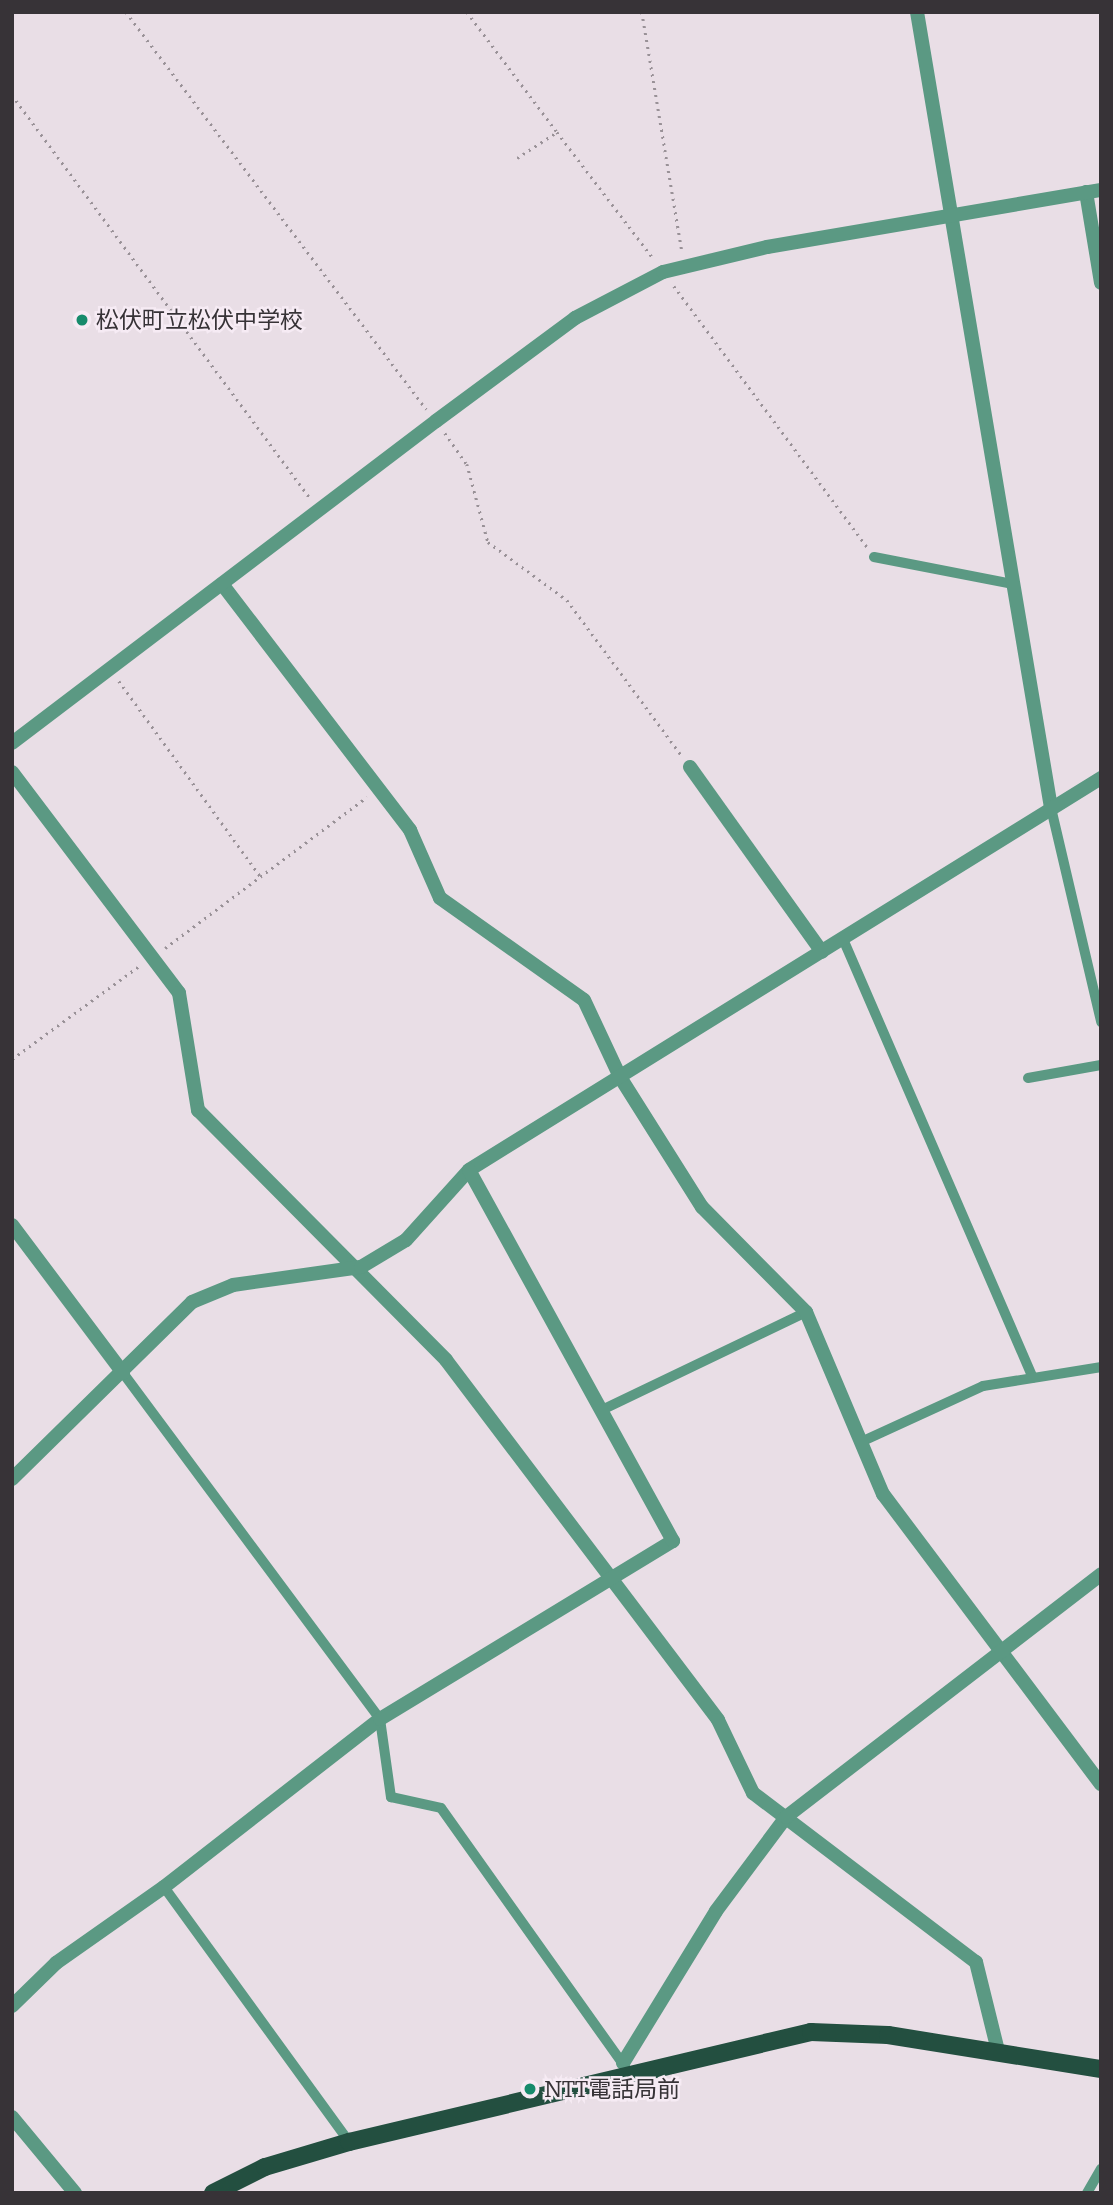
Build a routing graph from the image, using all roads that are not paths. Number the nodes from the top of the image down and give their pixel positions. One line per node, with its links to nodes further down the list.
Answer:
1 (917, 12): 4 (street)
2 (1101, 190): 3 (street)
3 (1086, 192): 4 (street); 5 (street)
4 (951, 214): 7 (street); 8 (street)
5 (1101, 283)
6 (874, 557): 8 (lane)
7 (222, 584): 9 (street); 18 (street)
8 (1013, 584): 13 (street)
9 (12, 743)
10 (690, 767): 15 (street)
11 (12, 772): 22 (street)
12 (1101, 778): 13 (street)
13 (1051, 808): 14 (street); 16 (lane)
14 (843, 939): 15 (street); 26 (lane)
15 (822, 952): 18 (street)
16 (1101, 1022)
17 (1101, 1065): 19 (lane)
18 (620, 1077): 20 (street); 23 (street)
19 (1028, 1078)
20 (469, 1170): 22 (street); 27 (street)
21 (12, 1224): 25 (street)
22 (361, 1267): 25 (street); 31 (street)
23 (806, 1312): 27 (lane); 28 (street)
24 (1101, 1367): 26 (lane)
25 (123, 1373): 29 (street); 33 (lane)
26 (1033, 1378): 28 (lane)
27 (606, 1408): 31 (street)
28 (863, 1441): 32 (street)
29 (12, 1479)
30 (1101, 1574): 32 (street)
31 (611, 1581): 33 (street); 35 (street)
32 (1000, 1647): 34 (street); 35 (street)
33 (380, 1719): 36 (street); 39 (lane)
34 (1101, 1784)
35 (786, 1816): 38 (street); 39 (street)
36 (164, 1888): 37 (street); 42 (lane)
37 (12, 2006)
38 (998, 2051): 39 (main road); 40 (main road)
39 (627, 2070): 42 (main road)
40 (1101, 2070)
41 (12, 2117): 44 (street)
42 (349, 2142): 45 (main road)
43 (1101, 2169): 46 (lane)
44 (75, 2193)
45 (213, 2193)
46 (1087, 2193)

